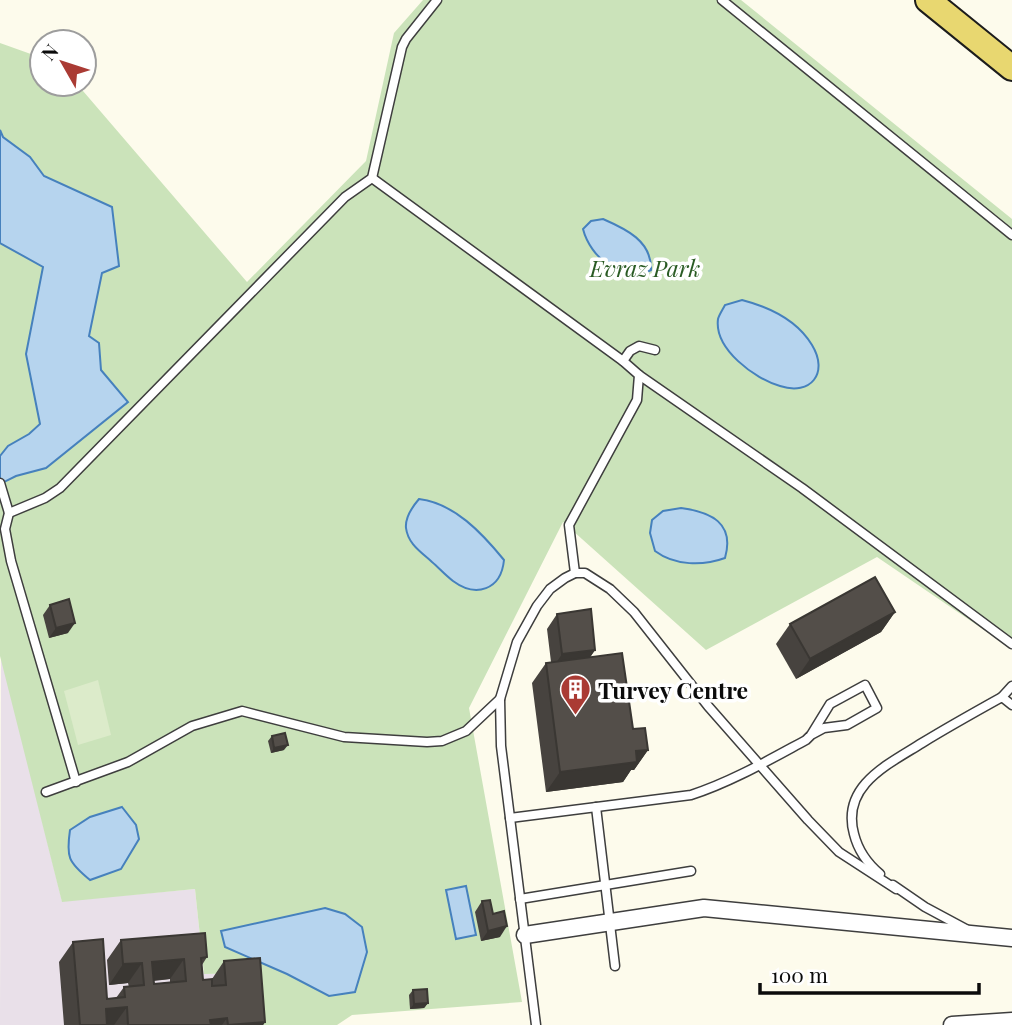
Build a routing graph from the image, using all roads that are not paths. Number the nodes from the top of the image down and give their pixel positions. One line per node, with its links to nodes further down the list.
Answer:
1 (437, 0): 5 (lane)
2 (722, 0): 6 (lane)
3 (928, 0): 4 (main road)
4 (1012, 68)
5 (372, 178): 8 (lane); 11 (lane)
6 (1012, 235)
7 (655, 350): 8 (lane)
8 (622, 361): 9 (lane)
9 (639, 376): 12 (lane); 13 (lane)
10 (1, 485): 11 (lane)
11 (9, 513): 20 (lane)
12 (576, 573): 16 (lane); 19 (lane)
13 (1012, 644)
14 (1012, 685): 15 (lane)
15 (1002, 697): 17 (lane); 26 (lane)
16 (500, 699): 20 (lane); 23 (lane)
17 (1012, 705)
18 (811, 735): 18 (lane); 19 (lane)
19 (760, 765): 22 (lane); 26 (lane)
20 (76, 782): 21 (lane)
21 (46, 792)
22 (596, 807): 23 (lane); 25 (lane)
23 (509, 818): 27 (lane)
24 (691, 870): 25 (lane)
25 (605, 885): 27 (lane); 28 (lane)
26 (897, 889): 30 (lane)
27 (520, 899): 29 (lane)
28 (610, 923): 29 (street); 30 (street); 32 (lane)
29 (525, 935): 34 (lane)
30 (977, 935): 31 (street)
31 (1012, 938)
32 (615, 966)
33 (1012, 1021): 35 (street)
34 (536, 1025)
35 (952, 1025)

